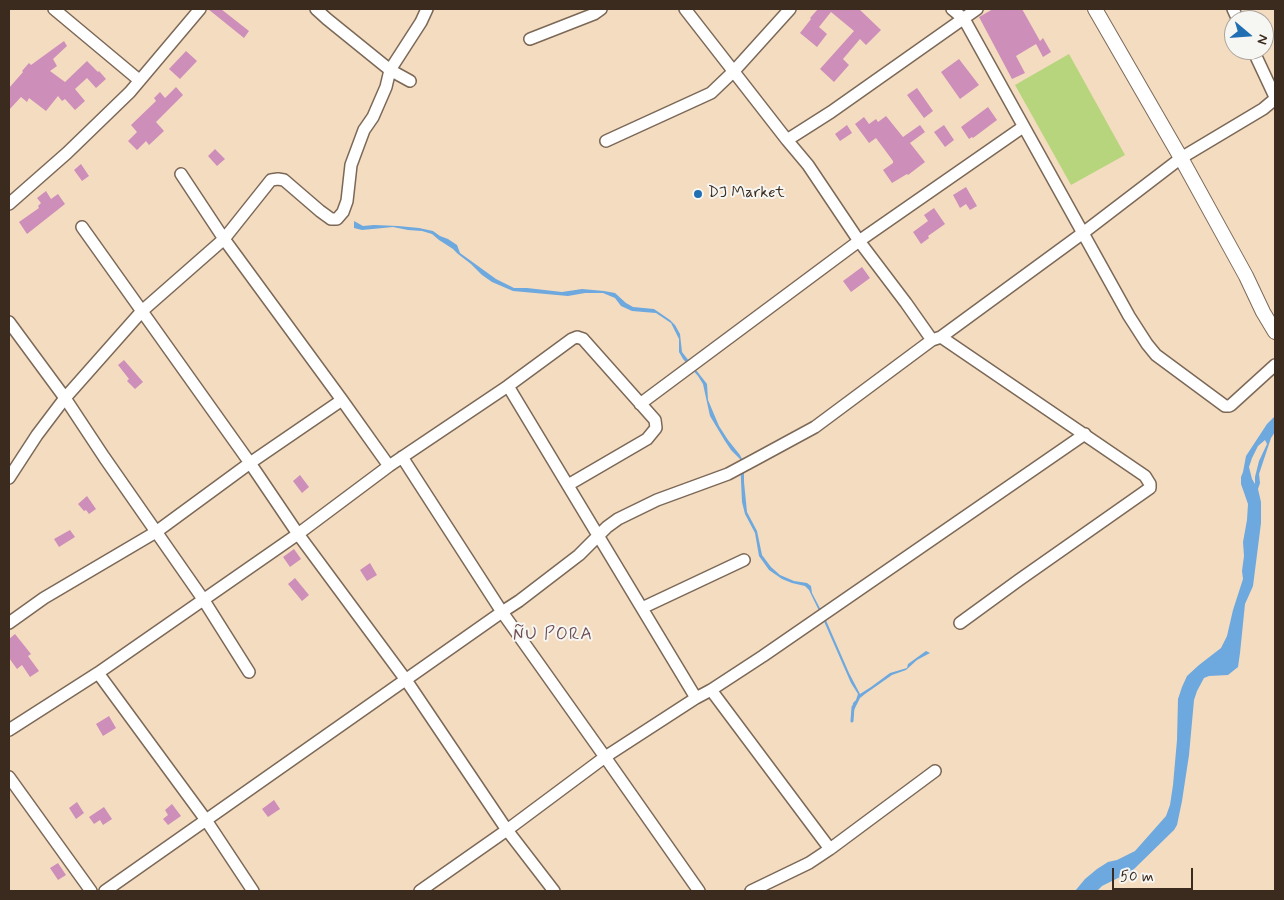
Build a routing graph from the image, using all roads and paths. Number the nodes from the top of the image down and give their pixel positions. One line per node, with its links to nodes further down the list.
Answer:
1 (54, 9): 16 (street)
2 (200, 9): 16 (street)
3 (316, 9): 14 (street)
4 (427, 9): 14 (street)
5 (601, 9): 12 (street)
6 (686, 9): 15 (street)
7 (790, 9): 15 (street)
8 (952, 9): 11 (street)
9 (977, 9): 11 (street)
10 (1095, 9): 24 (street)
11 (964, 19): 21 (street); 22 (street)
12 (530, 39)
13 (1257, 60): 18 (street)
14 (390, 70): 17 (street); 29 (street)
15 (734, 71): 22 (street); 23 (street)
16 (139, 80): 26 (street)
17 (410, 81)
18 (1275, 98): 19 (street)
19 (1263, 109): 20 (street); 24 (street)
20 (1275, 114)
21 (1024, 127): 28 (street); 30 (street)
22 (787, 140): 30 (street)
23 (606, 141)
24 (1181, 158): 28 (street); 33 (street)
25 (181, 174): 29 (street)
26 (9, 204)
27 (82, 227): 31 (street)
28 (1083, 233): 34 (street); 35 (street)
29 (224, 239): 31 (street); 38 (street)
30 (859, 241): 34 (street); 39 (street)
31 (142, 311): 37 (street); 42 (street)
32 (9, 322): 37 (street)
33 (1275, 332)
34 (937, 338): 40 (street); 48 (street)
35 (1275, 365)
36 (508, 386): 39 (street); 41 (street); 45 (street)
37 (65, 398): 44 (street); 46 (street)
38 (342, 400): 42 (street); 43 (street)
39 (640, 404): 45 (street)
40 (1085, 434): 54 (street); 58 (street)
41 (402, 457): 43 (street); 52 (street)
42 (250, 463): 46 (street); 47 (street)
43 (389, 466): 47 (street)
44 (9, 478)
45 (568, 485): 48 (street)
46 (156, 532): 50 (street); 53 (street)
47 (298, 534): 50 (street); 57 (street)
48 (598, 535): 51 (street); 52 (street)
49 (744, 560): 51 (street)
50 (204, 599): 55 (street); 56 (street)
51 (642, 608): 59 (street)
52 (502, 612): 57 (street); 61 (street)
53 (9, 623)
54 (960, 623)
55 (249, 672)
56 (98, 673): 60 (street); 64 (street)
57 (406, 680): 64 (street); 65 (street)
58 (711, 690): 59 (street); 66 (street)
59 (696, 698): 61 (street)
60 (9, 730)
61 (605, 757): 65 (street); 72 (street)
62 (935, 771): 66 (street)
63 (9, 777): 67 (street)
64 (206, 820): 68 (street); 69 (street)
65 (506, 830): 70 (street); 71 (street)
66 (830, 848): 73 (street)
67 (91, 891)
68 (105, 891)
69 (252, 891)
70 (420, 891)
71 (554, 891)
72 (699, 891)
73 (751, 891)

